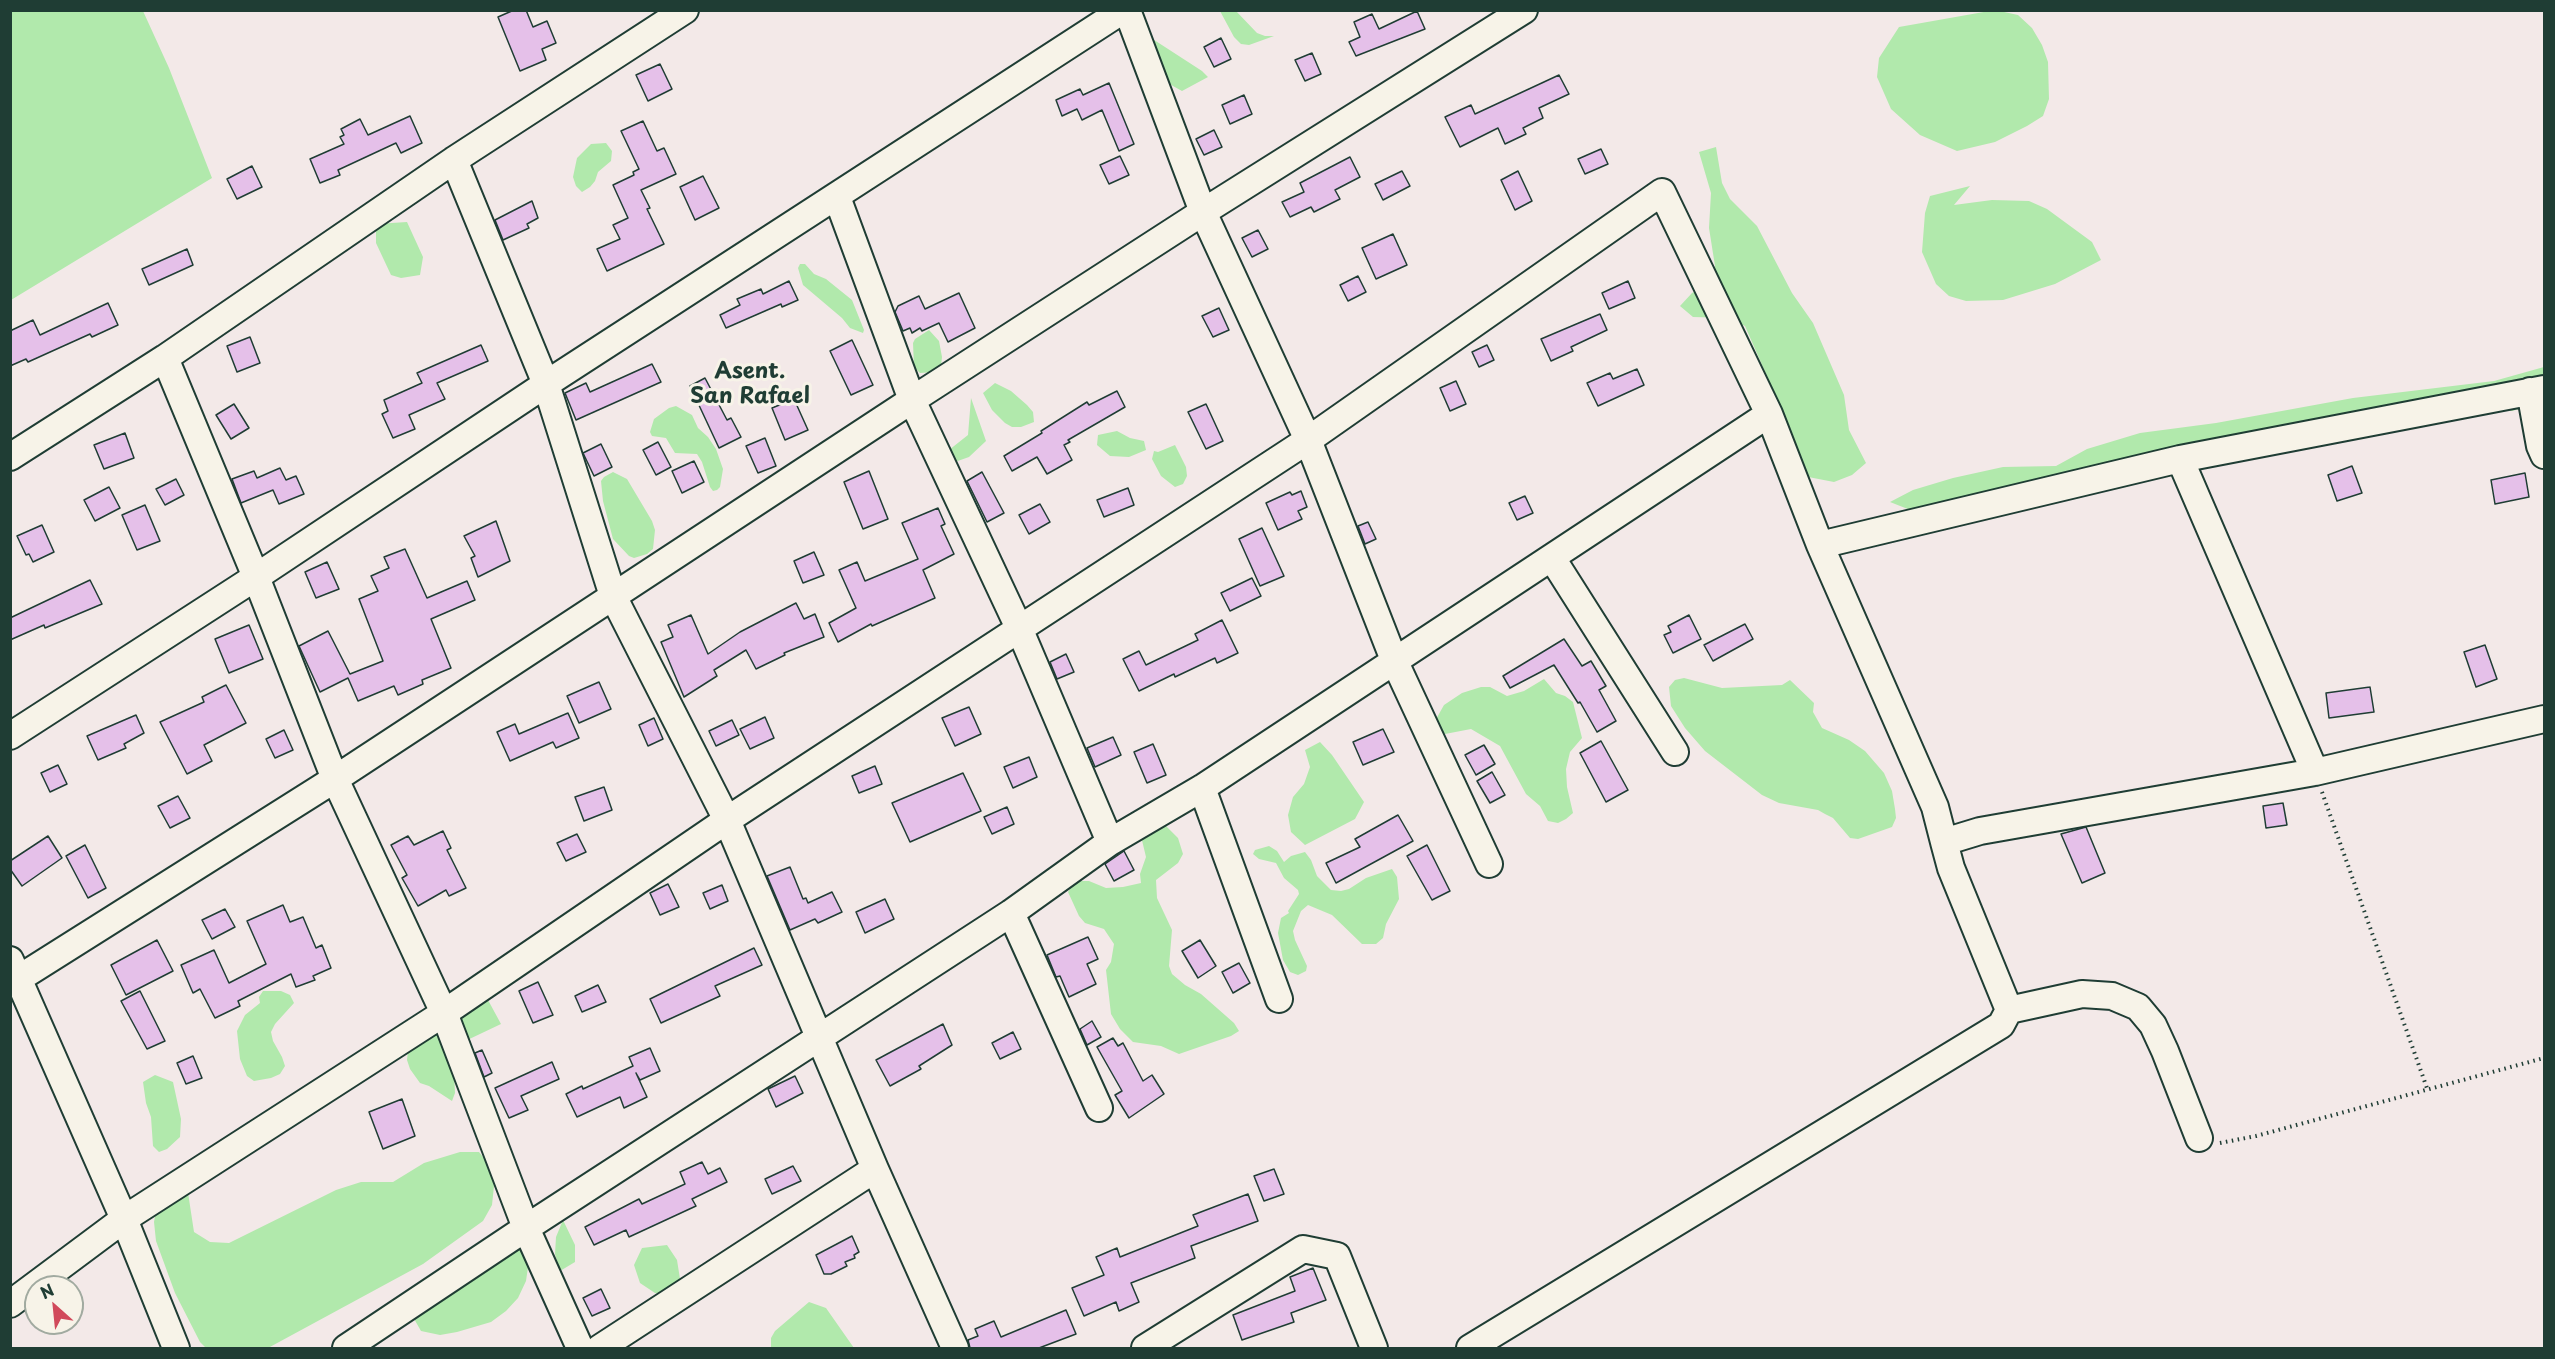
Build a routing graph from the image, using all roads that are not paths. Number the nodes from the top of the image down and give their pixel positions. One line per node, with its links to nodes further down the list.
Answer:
1 (685, 10): 4 (street)
2 (1125, 10): 5 (street); 6 (street)
3 (1524, 10): 6 (street)
4 (454, 160): 7 (street); 8 (street)
5 (837, 196): 8 (street); 10 (street)
6 (1203, 212): 10 (street); 12 (street)
7 (165, 358): 14 (street); 18 (street)
8 (546, 384): 18 (street); 19 (street)
9 (2537, 390): 13 (street); 15 (street)
10 (912, 400): 19 (street); 20 (street)
11 (1769, 414): 12 (street); 16 (street); 17 (street)
12 (1308, 440): 20 (street); 21 (street)
13 (2544, 455)
14 (10, 457)
15 (2180, 459): 16 (street); 25 (street)
16 (1820, 545): 30 (street)
17 (1552, 558): 21 (street); 24 (street)
18 (256, 577): 23 (street); 26 (street)
19 (613, 596): 26 (street); 28 (street)
20 (1019, 628): 28 (street); 29 (street)
21 (1394, 660): 27 (street); 31 (street)
22 (2544, 719): 25 (street)
23 (10, 736)
24 (1675, 752)
25 (2315, 772): 30 (street)
26 (335, 779): 33 (street); 36 (street)
27 (1202, 788): 29 (street); 34 (street)
28 (728, 820): 36 (street); 37 (street)
29 (1110, 842): 32 (street)
30 (1944, 842): 35 (street)
31 (1488, 864)
32 (1011, 913): 37 (street); 38 (street)
33 (13, 974): 41 (street)
34 (1279, 999)
35 (2009, 1010): 39 (street); 51 (street)
36 (444, 1012): 41 (street); 42 (street)
37 (820, 1036): 40 (street); 42 (street)
38 (1099, 1108)
39 (2199, 1138)
40 (875, 1169): 47 (street); 48 (street)
41 (124, 1219): 43 (street); 44 (street)
42 (526, 1228): 45 (street); 46 (street)
43 (10, 1304)
44 (176, 1348)
45 (346, 1348)
46 (580, 1348)
47 (600, 1348)
48 (954, 1348)
49 (1145, 1348): 50 (street)
50 (1374, 1348)
51 (1470, 1348)

